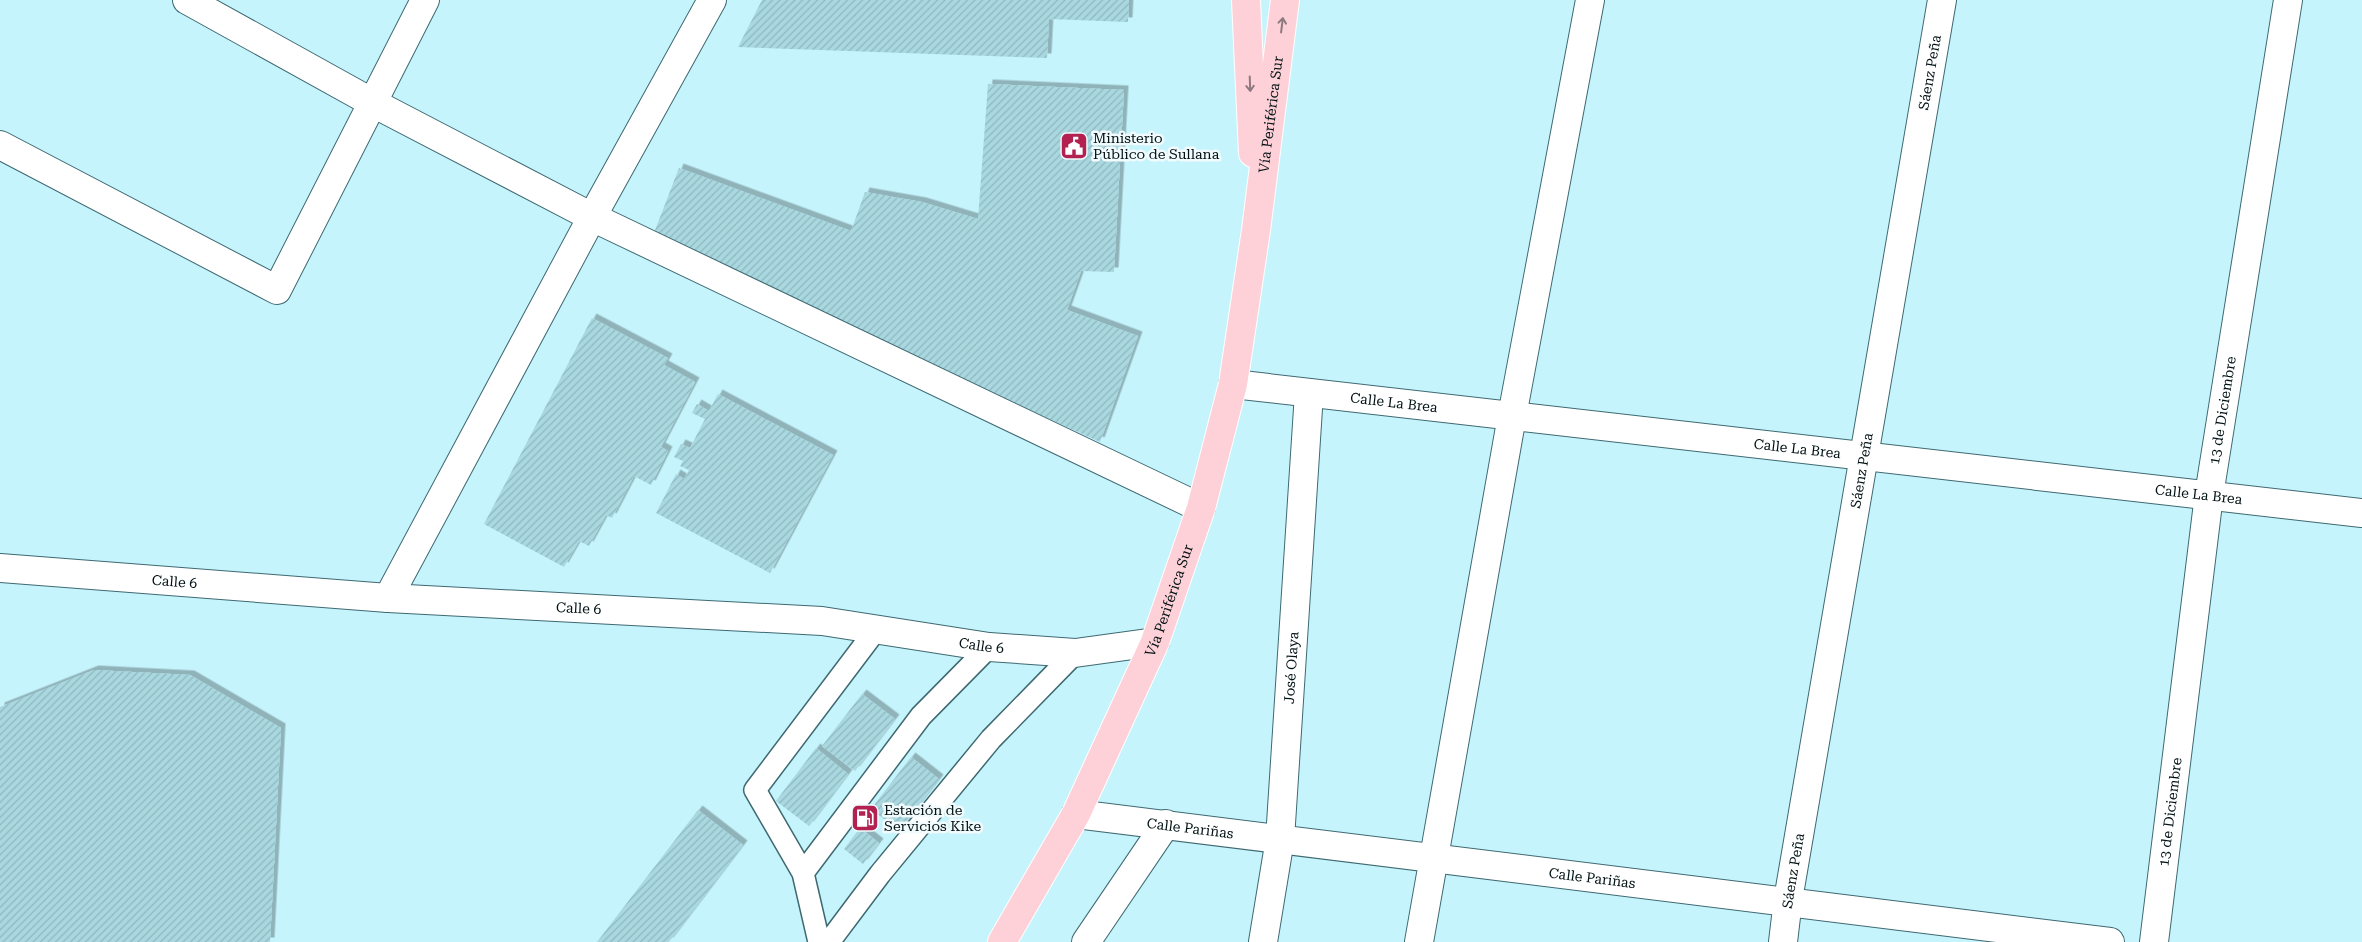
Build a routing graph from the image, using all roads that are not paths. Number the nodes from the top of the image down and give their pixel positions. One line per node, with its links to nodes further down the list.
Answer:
1 (186, 0): 9 (street)
2 (425, 0): 9 (street)
3 (712, 0): 11 (street)
4 (1246, 0): 12 (highway, Vía Periférica Sur, one-way to 12)
5 (1285, 0): 12 (highway, Vía Periférica Sur, one-way to 5)
6 (1590, 0): 15 (street)
7 (1942, 0): 16 (street, Sáenz Peña)
8 (2288, 0): 17 (street, 13 de Diciembre)
9 (373, 103): 10 (street); 11 (street)
10 (0, 145)
11 (592, 217): 18 (street); 21 (street)
12 (1256, 230): 13 (highway, Vía Periférica Sur)
13 (1233, 384): 14 (street, Calle La Brea); 18 (highway, Vía Periférica Sur)
14 (1309, 393): 15 (street, Calle La Brea); 28 (street, José Olaya)
15 (1512, 416): 16 (street, Calle La Brea); 29 (street)
16 (1863, 456): 17 (street, Calle La Brea); 31 (street, Sáenz Peña)
17 (2209, 495): 19 (street, Calle La Brea); 40 (street, 13 de Diciembre)
18 (1201, 508): 23 (highway, Vía Periférica Sur)
19 (2362, 513)
20 (0, 568): 21 (street, Calle 6)
21 (388, 598): 22 (street, Calle 6)
22 (875, 631): 24 (street, Calle 6); 30 (lane)
23 (1155, 642): 25 (street, Calle 6); 26 (highway, Vía Periférica Sur)
24 (989, 647): 25 (street, Calle 6); 30 (lane)
25 (1075, 653): 33 (lane)
26 (1076, 814): 27 (street, Calle Pariñas); 34 (highway, Vía Periférica Sur)
27 (1166, 824): 28 (street, Calle Pariñas); 35 (street)
28 (1280, 839): 29 (street, Calle Pariñas); 36 (street, José Olaya)
29 (1435, 858): 31 (street, Calle Pariñas); 37 (street)
30 (803, 874): 32 (lane)
31 (1788, 900): 38 (street, Sáenz Peña); 39 (street, Calle Pariñas)
32 (819, 942)
33 (829, 942)
34 (1002, 942)
35 (1086, 942)
36 (1263, 942)
37 (1419, 942)
38 (1783, 942)
39 (2110, 942)
40 (2154, 942)

